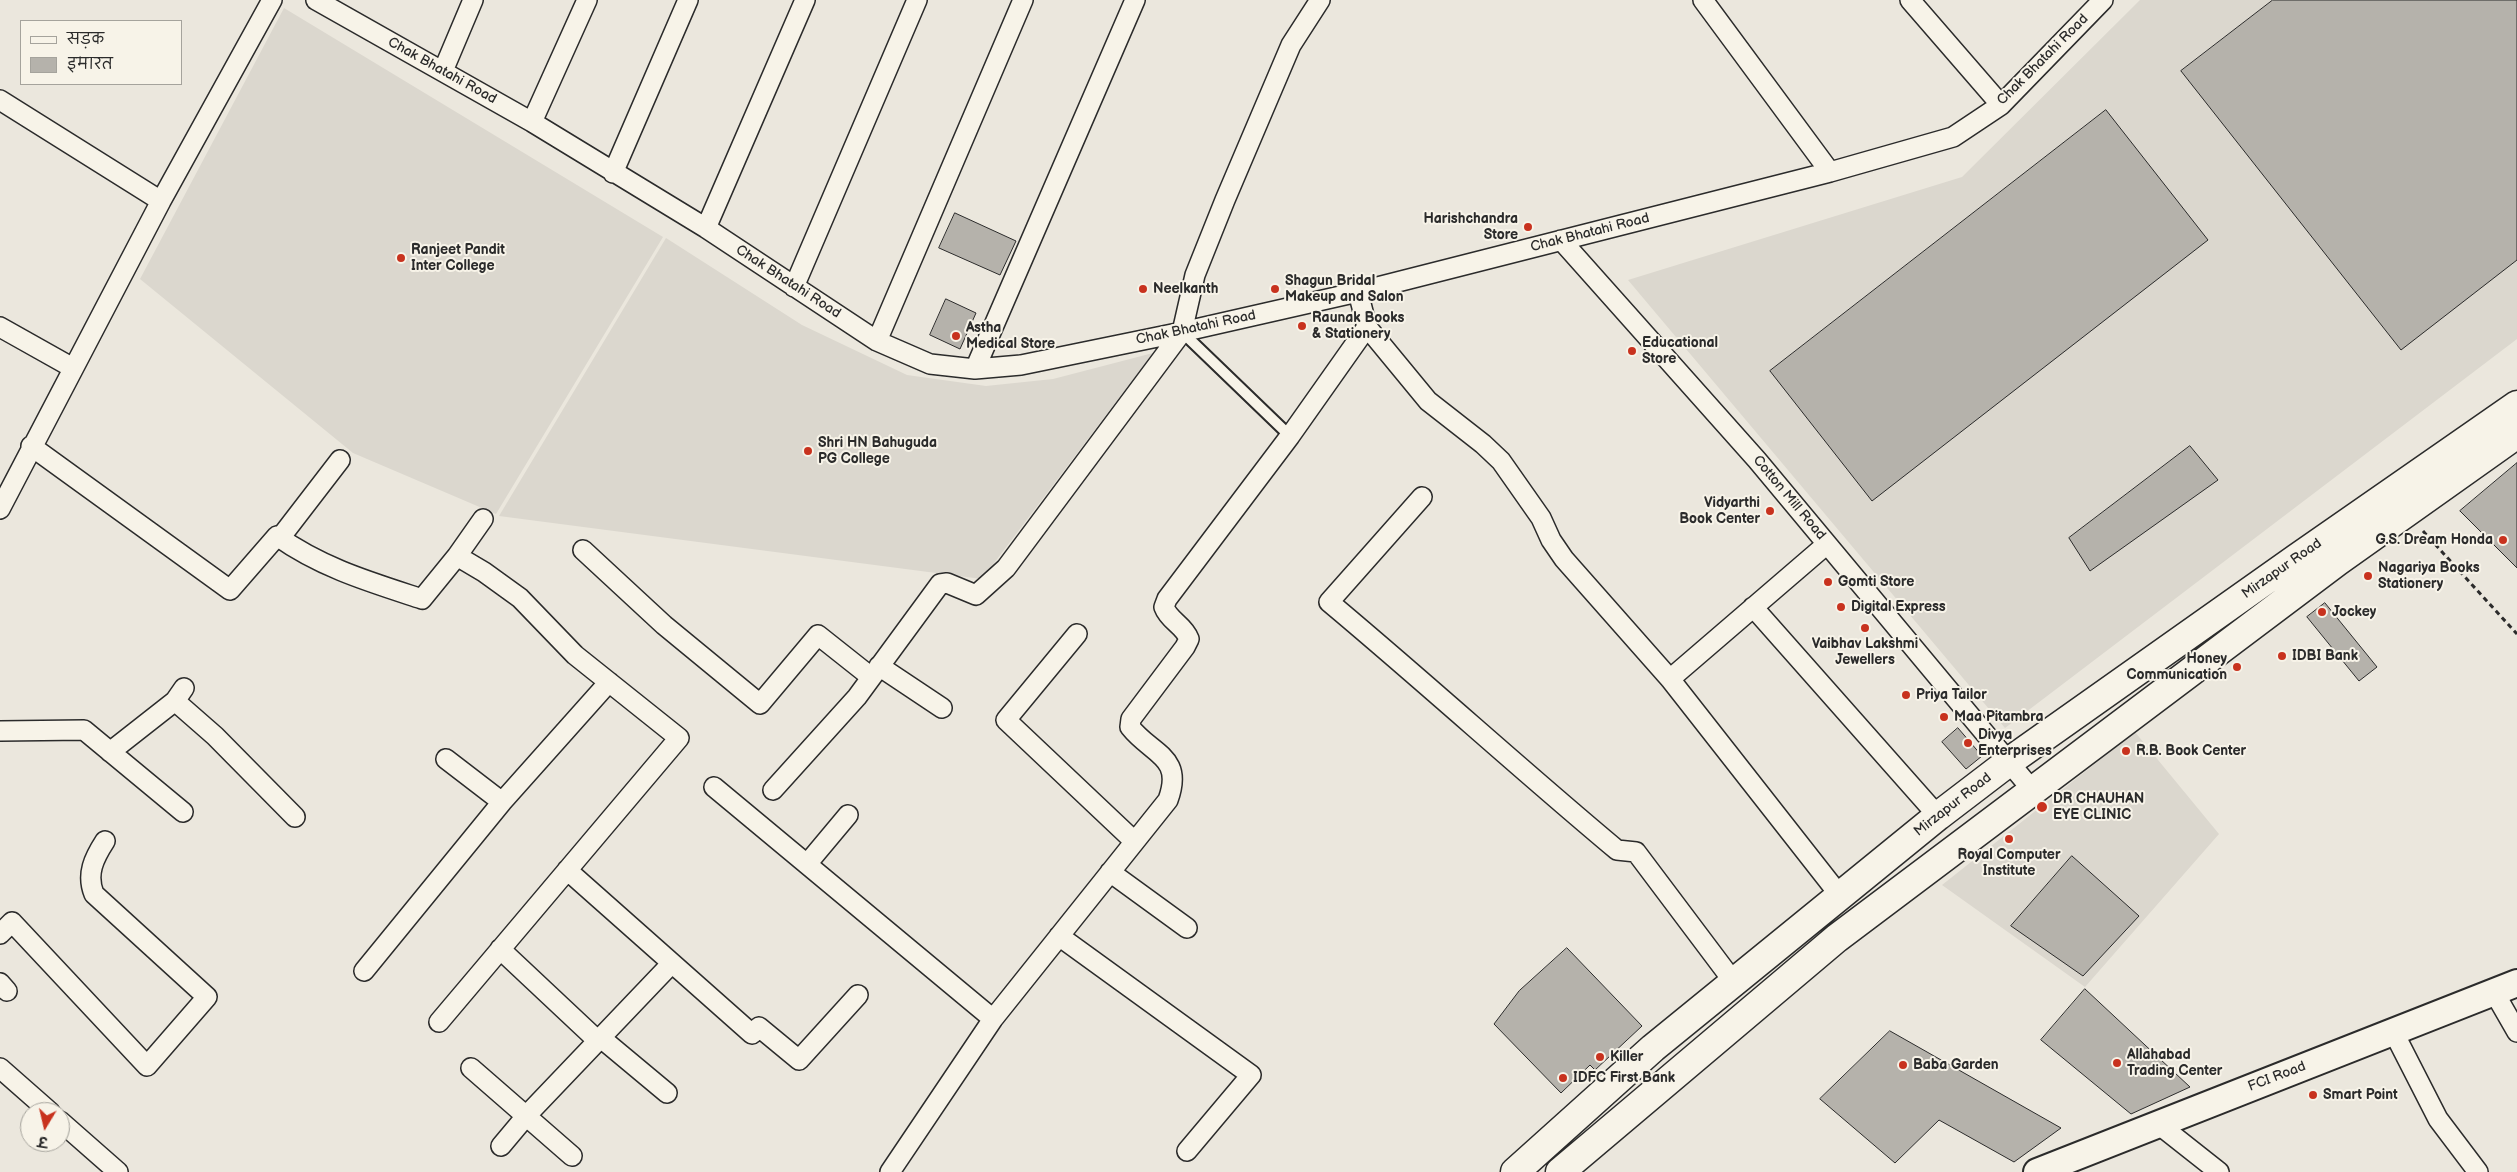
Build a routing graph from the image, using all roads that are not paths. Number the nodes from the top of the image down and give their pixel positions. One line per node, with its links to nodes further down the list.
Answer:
1 (272, 0): 20 (street)
2 (316, 0): 14 (street, Chak Bhatahi Road)
3 (473, 0): 14 (street)
4 (587, 0): 17 (street)
5 (688, 0): 18 (street)
6 (805, 0): 21 (street)
7 (917, 0): 23 (street)
8 (1023, 0): 28 (street)
9 (1135, 0): 30 (street)
10 (1320, 0): 27 (street)
11 (1703, 0): 19 (street)
12 (1910, 0): 16 (street)
13 (2103, 0): 16 (street, Chak Bhatahi Road)
14 (442, 71): 17 (street, Chak Bhatahi Road)
15 (0, 100): 20 (street)
16 (2001, 105): 19 (street, Chak Bhatahi Road)
17 (532, 122): 18 (street, Chak Bhatahi Road)
18 (613, 172): 21 (street, Chak Bhatahi Road)
19 (1830, 172): 22 (street, Chak Bhatahi Road)
20 (161, 201): 29 (street)
21 (706, 228): 23 (street, Chak Bhatahi Road)
22 (1561, 240): 24 (street, Chak Bhatahi Road); 40 (street, Cotton Mill Road)
23 (794, 287): 28 (street, Chak Bhatahi Road)
24 (1358, 292): 26 (street); 27 (street, Chak Bhatahi Road)
25 (0, 327): 29 (street)
26 (1367, 328): 33 (street); 46 (street)
27 (1182, 332): 30 (street, Chak Bhatahi Road); 33 (lane); 45 (street)
28 (877, 341): 30 (street, Chak Bhatahi Road)
29 (73, 368): 34 (street)
30 (974, 369)
31 (2517, 405): 52 (highway, Mirzapur Road)
32 (2517, 434): 55 (highway, Mirzapur Road)
33 (1290, 436): 62 (street)
34 (31, 446): 37 (street); 39 (street)
35 (340, 460): 39 (street)
36 (1422, 497): 73 (street)
37 (0, 509)
38 (483, 519): 42 (street)
39 (280, 538): 42 (street)
40 (1827, 544): 43 (street); 52 (street, Cotton Mill Road)
41 (583, 550): 45 (street)
42 (457, 556): 47 (street)
43 (1753, 607): 46 (street); 59 (street)
44 (1077, 634): 62 (street)
45 (875, 671): 48 (street); 54 (street)
46 (1670, 679): 66 (street)
47 (609, 682): 56 (street); 64 (street)
48 (942, 708)
49 (0, 731): 50 (street)
50 (110, 752): 57 (street); 60 (street)
51 (446, 759): 56 (street)
52 (2010, 761): 55 (street, Cotton Mill Road); 59 (highway, Mirzapur Road)
53 (714, 787): 63 (street)
54 (773, 790)
55 (2033, 791): 94 (highway, Mirzapur Road)
56 (502, 802): 72 (street)
57 (183, 812)
58 (848, 815): 63 (street)
59 (1938, 816): 66 (highway, Mirzapur Road)
60 (295, 817)
61 (105, 841): 68 (street)
62 (1134, 841): 65 (street)
63 (807, 864): 76 (street)
64 (567, 870): 70 (street); 71 (street)
65 (1110, 872): 67 (street); 69 (street)
66 (1840, 897): 73 (highway, Mirzapur Road)
67 (1187, 928)
68 (0, 934)
69 (1058, 936): 76 (street); 89 (street)
70 (500, 949): 77 (street); 80 (street)
71 (672, 963): 75 (street); 80 (street)
72 (364, 971)
73 (1733, 981): 93 (highway, Mirzapur Road)
74 (2505, 988): 78 (main road, FCI Road); 79 (street)
75 (858, 995)
76 (993, 1018): 92 (street)
77 (439, 1022)
78 (2393, 1032): 86 (main road, FCI Road); 97 (street)
79 (2517, 1032)
80 (600, 1039): 83 (street); 85 (street)
81 (0, 1068): 84 (street)
82 (471, 1068): 85 (street)
83 (667, 1093)
84 (39, 1102)
85 (526, 1115): 88 (street); 90 (street)
86 (2158, 1123): 95 (main road, FCI Road); 96 (street)
87 (70, 1130): 91 (street)
88 (501, 1146)
89 (1187, 1151)
90 (572, 1156)
91 (118, 1172)
92 (890, 1172)
93 (1515, 1172)
94 (1560, 1172)
95 (2039, 1172)
96 (2219, 1172)
97 (2478, 1172)

